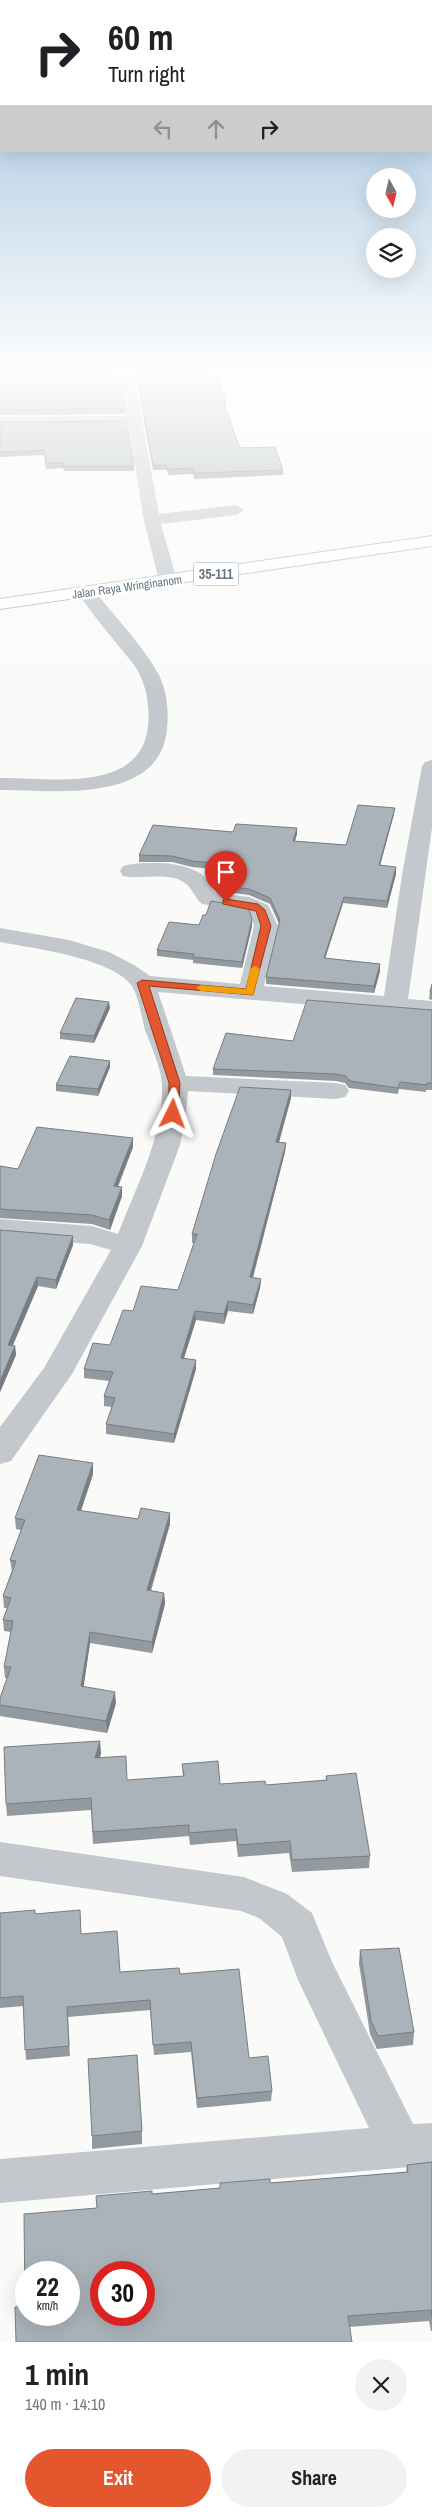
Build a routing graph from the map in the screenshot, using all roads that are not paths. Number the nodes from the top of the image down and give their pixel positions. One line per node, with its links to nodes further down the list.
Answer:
1 (145, 479): 3 (street)
2 (236, 510): 3 (street)
3 (152, 520): 5 (street)
4 (432, 541): 5 (main road, Jalan Raya Wringinanom / 35-111)
5 (168, 581): 6 (main road, Jalan Raya Wringinanom / 35-111)
6 (87, 593): 7 (main road, Jalan Raya Wringinanom / 35-111); 9 (street)
7 (0, 604)
8 (432, 766): 14 (street)
9 (0, 784)
10 (131, 870): 13 (street)
11 (0, 935): 12 (street)
12 (142, 983): 13 (street); 16 (street)
13 (250, 992): 14 (street)
14 (395, 1006): 15 (street)
15 (432, 1008)
16 (175, 1083): 17 (street); 19 (street)
17 (336, 1091)
18 (0, 1228): 19 (street)
19 (128, 1246): 20 (street)
20 (0, 1453)
21 (0, 1859): 22 (street)
22 (417, 2146): 23 (street)
23 (0, 2181)

